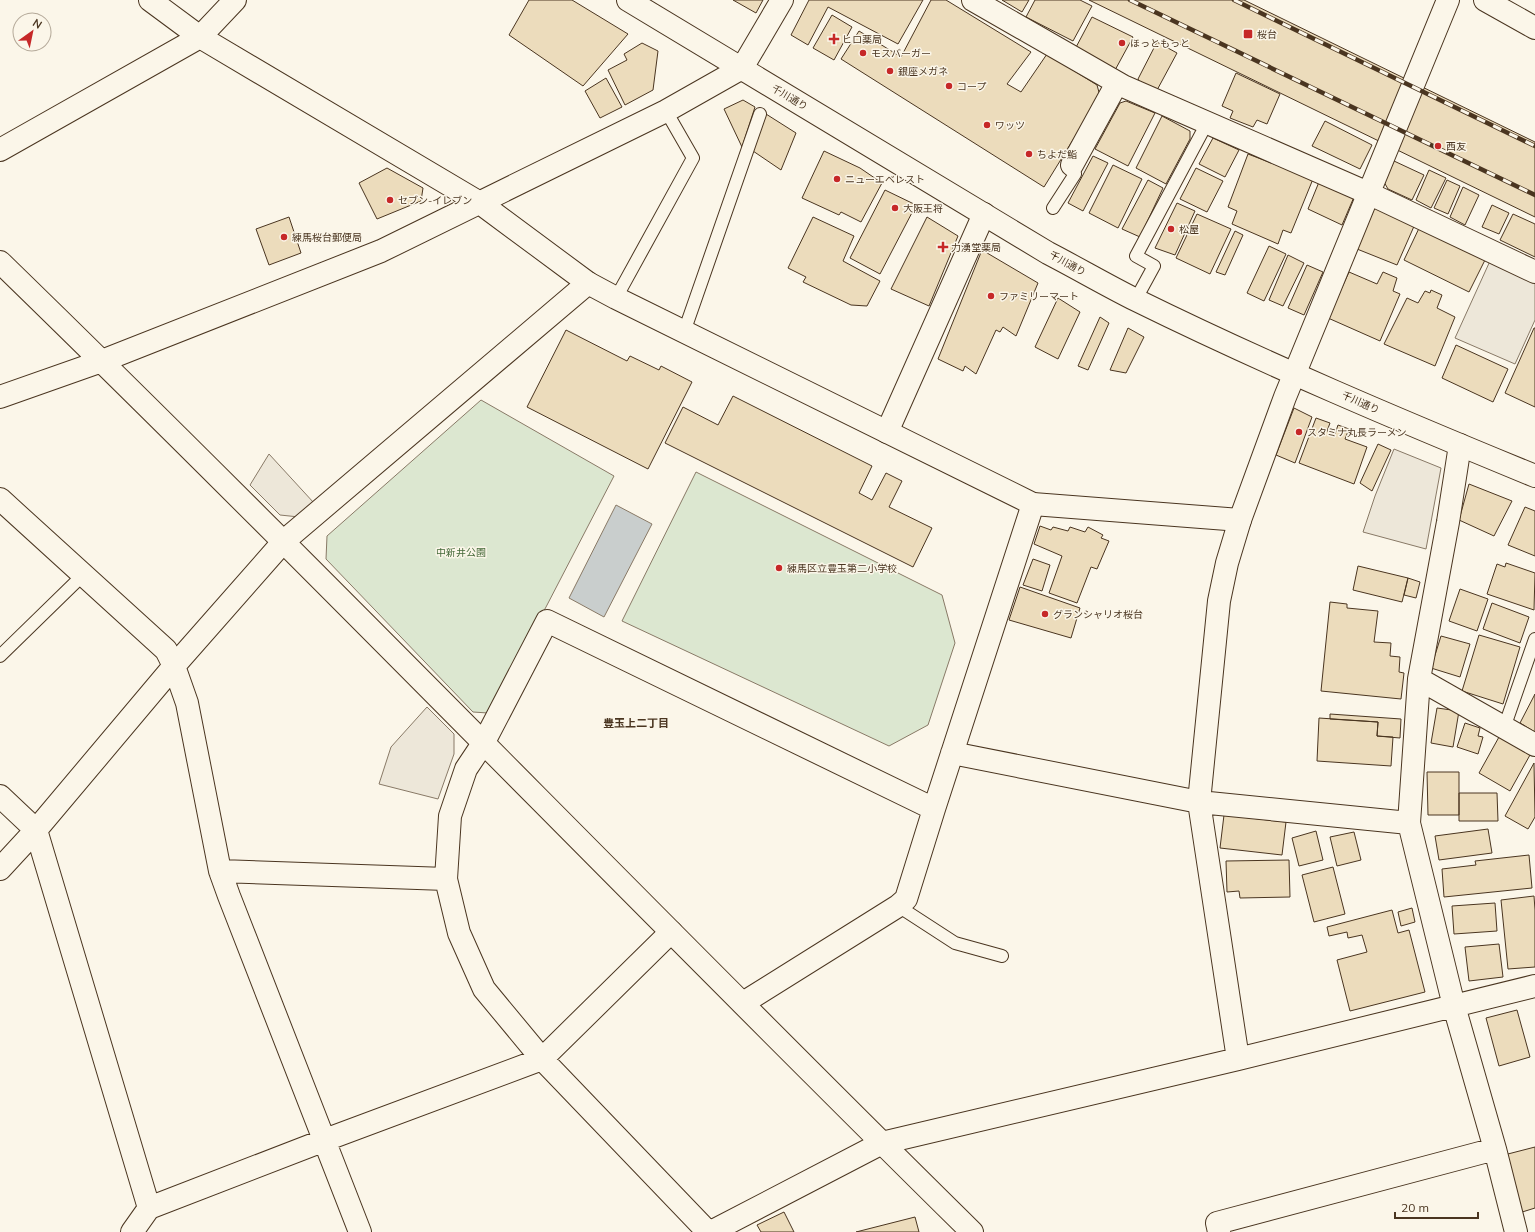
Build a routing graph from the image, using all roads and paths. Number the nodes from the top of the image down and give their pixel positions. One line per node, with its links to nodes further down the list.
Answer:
1 (150, 0): 9 (street)
2 (235, 0): 9 (street)
3 (628, 0): 10 (street, 千川通り)
4 (782, 0): 10 (street)
5 (973, 0): 11 (street)
6 (1448, 0): 17 (street)
7 (1485, 0): 8 (street)
8 (1535, 28)
9 (200, 37): 15 (street); 18 (street)
10 (742, 68): 12 (street); 20 (street, 千川通り)
11 (1117, 83): 14 (street); 16 (street)
12 (666, 111): 18 (street); 24 (lane)
13 (760, 114): 26 (lane)
14 (1207, 123): 17 (street); 25 (lane)
15 (0, 150)
16 (1072, 164): 19 (lane)
17 (1368, 193): 22 (street); 28 (street)
18 (480, 203): 23 (street); 27 (street)
19 (1053, 208)
20 (984, 214): 25 (street, 千川通り); 30 (street)
21 (0, 262): 27 (street)
22 (1535, 272)
23 (588, 283): 24 (street); 36 (street)
24 (616, 298): 26 (street)
25 (1136, 299): 28 (street, 千川通り)
26 (684, 332): 30 (street)
27 (102, 361): 29 (street); 36 (street)
28 (1294, 373): 31 (street, 千川通り); 35 (street)
29 (0, 397)
30 (887, 432): 34 (street)
31 (1460, 445): 32 (street, 千川通り); 41 (street)
32 (1535, 476)
33 (0, 499): 37 (street)
34 (1033, 504): 35 (street); 45 (street)
35 (1240, 520): 47 (street)
36 (284, 541): 40 (street); 43 (street)
37 (83, 575): 39 (lane); 40 (street)
38 (1535, 639): 42 (lane)
39 (0, 656)
40 (174, 666): 50 (street); 52 (street)
41 (1419, 679): 42 (street); 49 (street)
42 (1504, 728): 44 (street)
43 (484, 742): 48 (street); 53 (street); 55 (street)
44 (1535, 745)
45 (952, 753): 47 (street); 48 (street)
46 (0, 796): 50 (street)
47 (1199, 802): 49 (street); 61 (street)
48 (934, 809): 54 (street)
49 (1409, 823): 59 (street)
50 (36, 830): 51 (street); 65 (street)
51 (0, 869)
52 (220, 871): 53 (street); 62 (street)
53 (446, 878): 60 (street)
54 (898, 906): 56 (lane); 58 (street)
55 (671, 932): 58 (street); 60 (street)
56 (1002, 956)
57 (1535, 986): 59 (street)
58 (743, 1003): 63 (street)
59 (1454, 1006): 61 (street); 64 (street)
60 (542, 1059): 62 (street); 68 (street)
61 (1238, 1059): 63 (street)
62 (325, 1140): 65 (street); 67 (street)
63 (882, 1143): 69 (street); 70 (street)
64 (1495, 1148): 71 (street); 72 (street)
65 (150, 1208): 66 (street)
66 (132, 1232)
67 (360, 1232)
68 (708, 1232)
69 (711, 1232)
70 (972, 1232)
71 (1220, 1232)
72 (1516, 1232)

